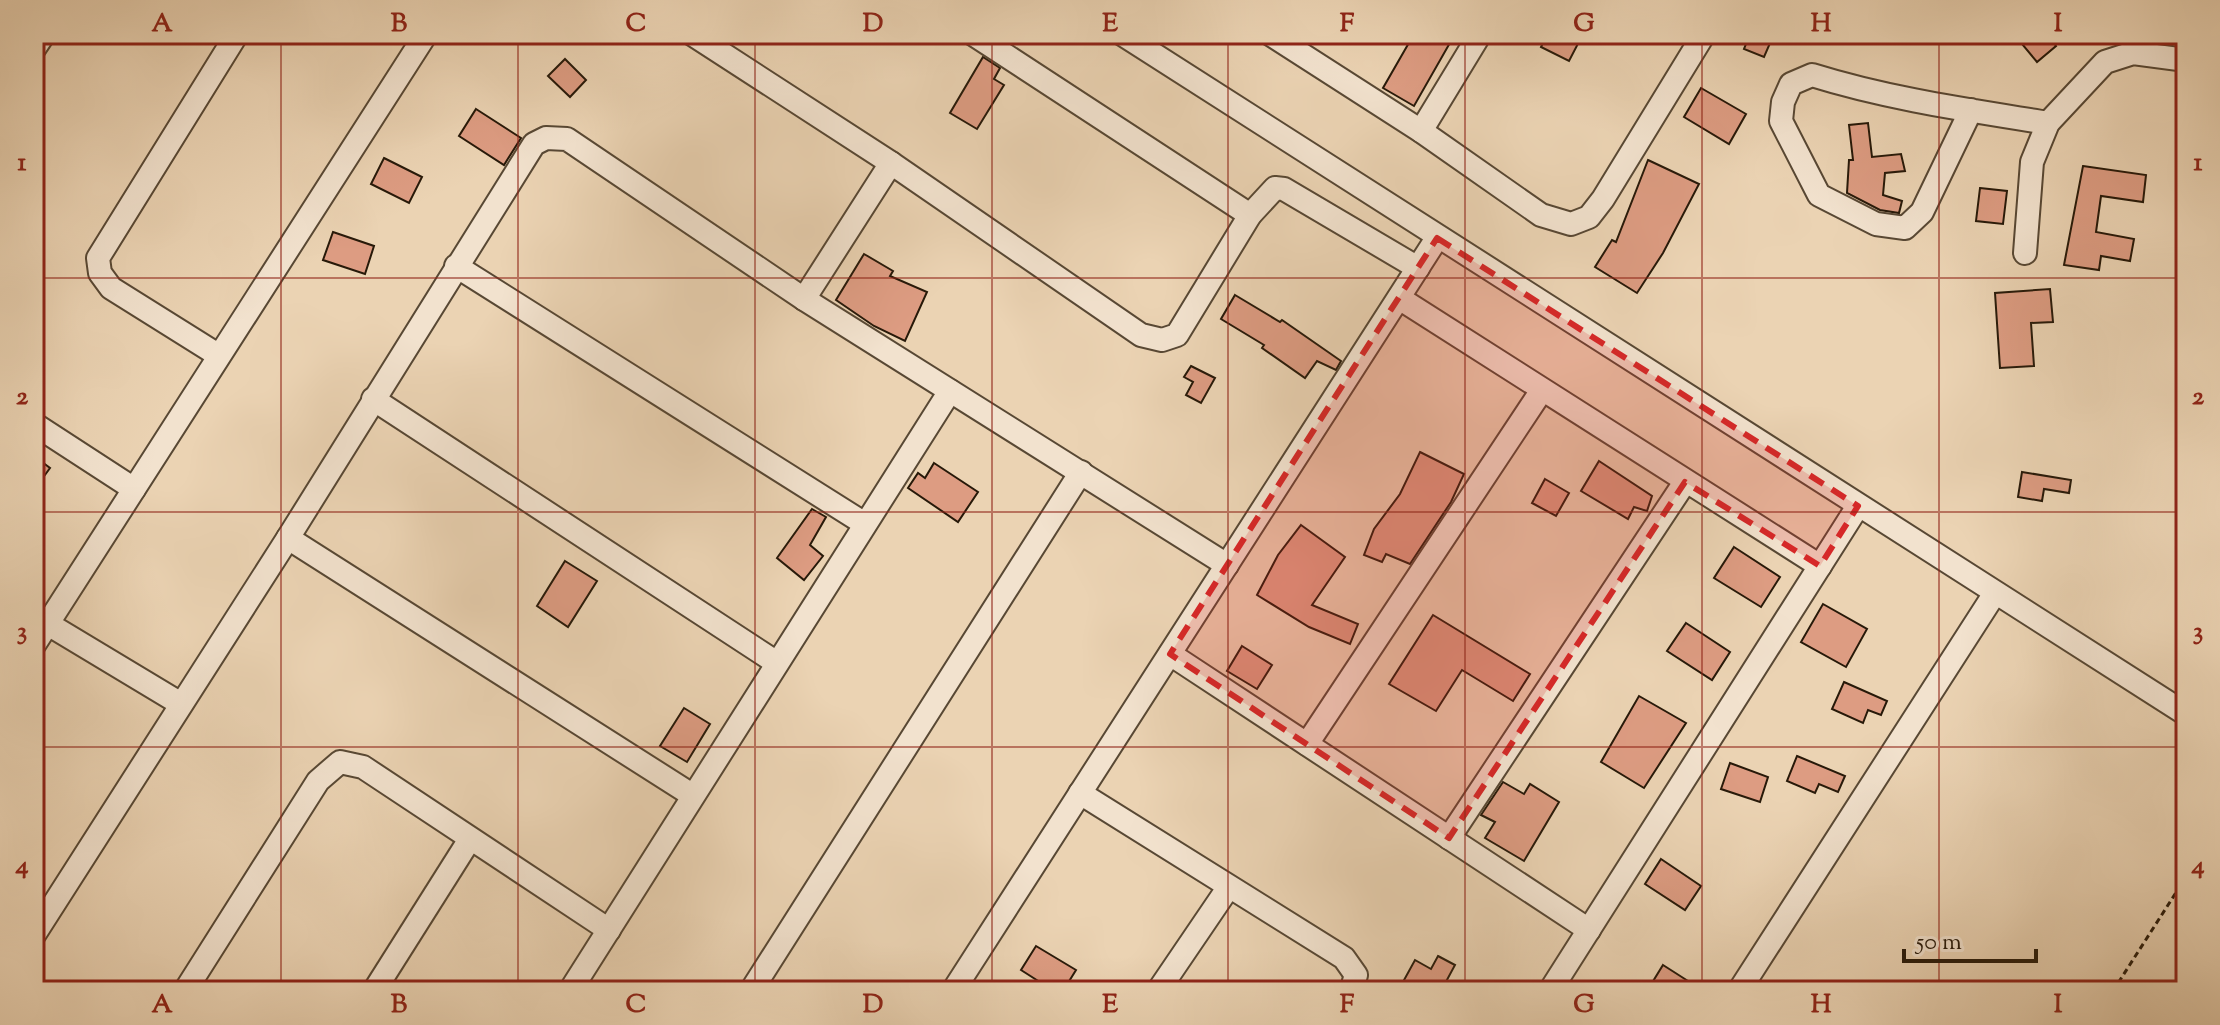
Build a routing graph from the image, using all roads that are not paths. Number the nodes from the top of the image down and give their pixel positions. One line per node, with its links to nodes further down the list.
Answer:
1 (44, 34): 10 (street)
2 (237, 34): 23 (street)
3 (426, 34): 23 (street)
4 (692, 34): 15 (street)
5 (973, 34): 16 (street)
6 (1122, 34): 17 (street)
7 (1270, 34): 14 (street)
8 (1480, 34): 14 (street)
9 (1704, 34): 14 (street)
10 (34, 49)
11 (2186, 60): 13 (street)
12 (1971, 110): 12 (street); 13 (street)
13 (2048, 123): 18 (street)
14 (1421, 131)
15 (891, 163): 16 (street); 22 (street)
16 (1250, 215): 20 (street)
17 (1437, 238): 20 (street); 31 (street)
18 (2025, 253)
19 (456, 266): 22 (street); 26 (street); 32 (street)
20 (1418, 268): 21 (street)
21 (1399, 298): 24 (street); 34 (street)
22 (804, 299): 25 (street)
23 (218, 355): 30 (street)
24 (1542, 390): 29 (street); 43 (street)
25 (950, 391): 28 (street); 32 (street)
26 (373, 399): 33 (street); 40 (street)
27 (34, 424): 30 (street)
28 (1081, 472): 34 (street); 55 (street)
29 (1685, 482): 35 (street); 46 (street)
30 (134, 489): 37 (street)
31 (1858, 506): 35 (street); 36 (street)
32 (865, 524): 40 (street)
33 (288, 538): 41 (street); 45 (street)
34 (1227, 565): 39 (street)
35 (1820, 566): 50 (street)
36 (1995, 593): 42 (street); 60 (street)
37 (48, 624): 38 (street); 41 (street)
38 (34, 645)
39 (1170, 654): 43 (street); 44 (street)
40 (777, 663): 45 (street)
41 (181, 704): 51 (street)
42 (2186, 714)
43 (1307, 744): 46 (street)
44 (1080, 793): 48 (street); 56 (street)
45 (692, 795): 49 (street)
46 (1449, 838): 50 (street)
47 (470, 839): 49 (street); 52 (street); 53 (street)
48 (1228, 888): 57 (street); 58 (street)
49 (609, 930): 54 (street)
50 (1589, 930): 59 (street)
51 (34, 935)
52 (185, 991)
53 (374, 991)
54 (570, 991)
55 (751, 991)
56 (953, 991)
57 (1158, 991)
58 (1351, 991)
59 (1550, 991)
60 (1739, 991)

